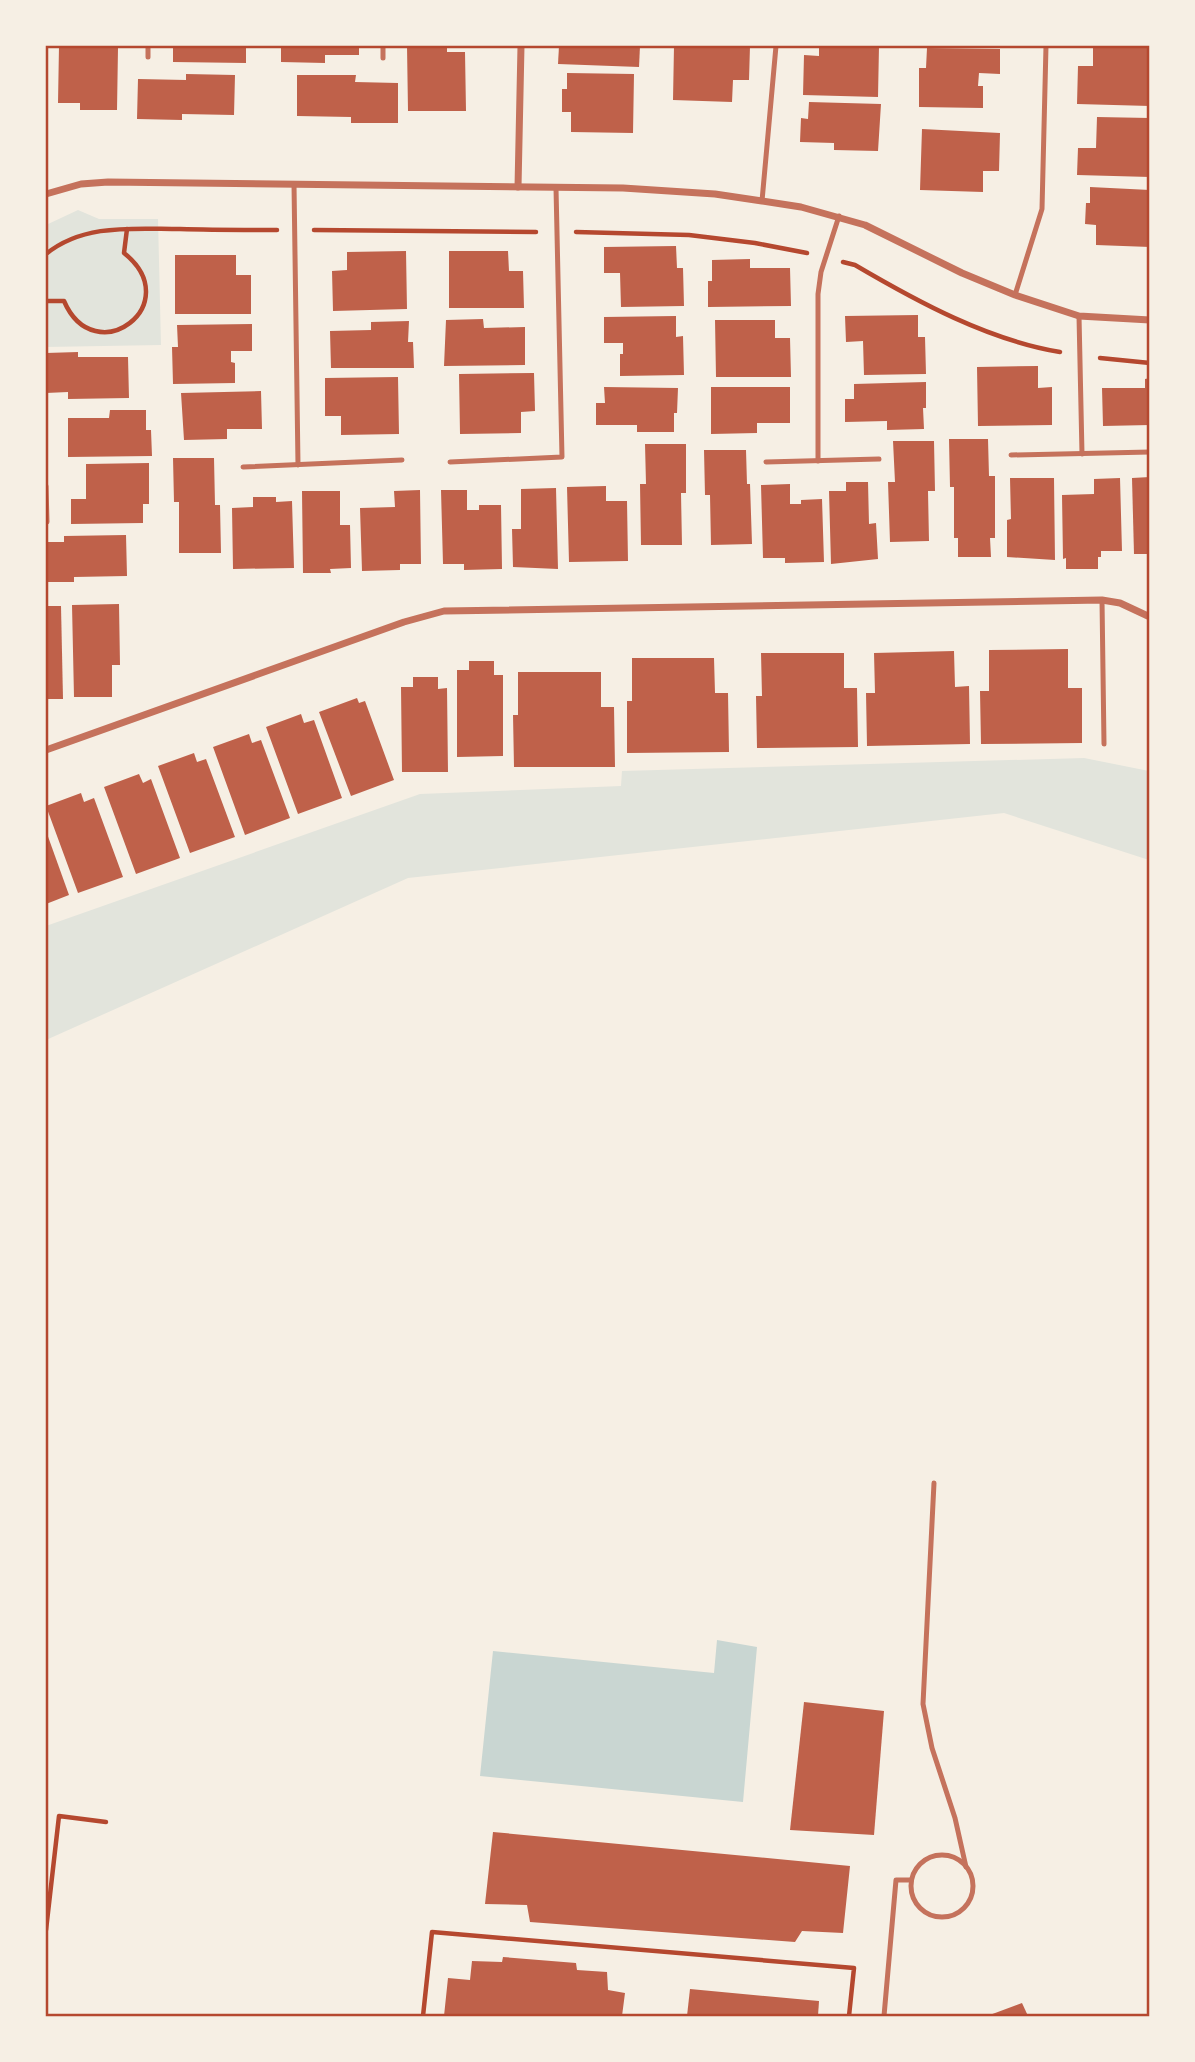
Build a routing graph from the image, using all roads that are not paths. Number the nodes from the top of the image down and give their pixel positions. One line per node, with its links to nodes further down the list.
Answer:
1 (148, 46): 6 (lane)
2 (383, 46): 7 (lane)
3 (521, 46): 9 (street)
4 (776, 46): 12 (lane)
5 (1046, 46): 14 (lane)
6 (148, 57)
7 (383, 58)
8 (293, 184): 9 (street); 11 (street); 25 (lane)
9 (518, 187): 10 (street)
10 (556, 188): 12 (street); 22 (lane)
11 (46, 194)
12 (762, 201): 13 (street)
13 (839, 216): 14 (street); 23 (lane)
14 (1015, 295): 15 (street)
15 (1079, 316): 16 (street); 18 (lane)
16 (1150, 320)
17 (1150, 452): 18 (lane)
18 (1082, 454): 19 (lane)
19 (1011, 455)
20 (879, 459): 23 (lane)
21 (402, 460): 25 (lane)
22 (450, 461)
23 (818, 461): 24 (lane)
24 (766, 462)
25 (298, 465): 26 (lane)
26 (243, 467)
27 (46, 486): 28 (lane)
28 (47, 522)
29 (1102, 600): 30 (street); 31 (lane); 32 (street)
30 (1150, 617)
31 (1104, 744)
32 (46, 750)
33 (933, 1483): 34 (lane)
34 (966, 1867): 35 (lane); 35 (lane)
35 (911, 1880): 36 (lane)
36 (884, 2017)

